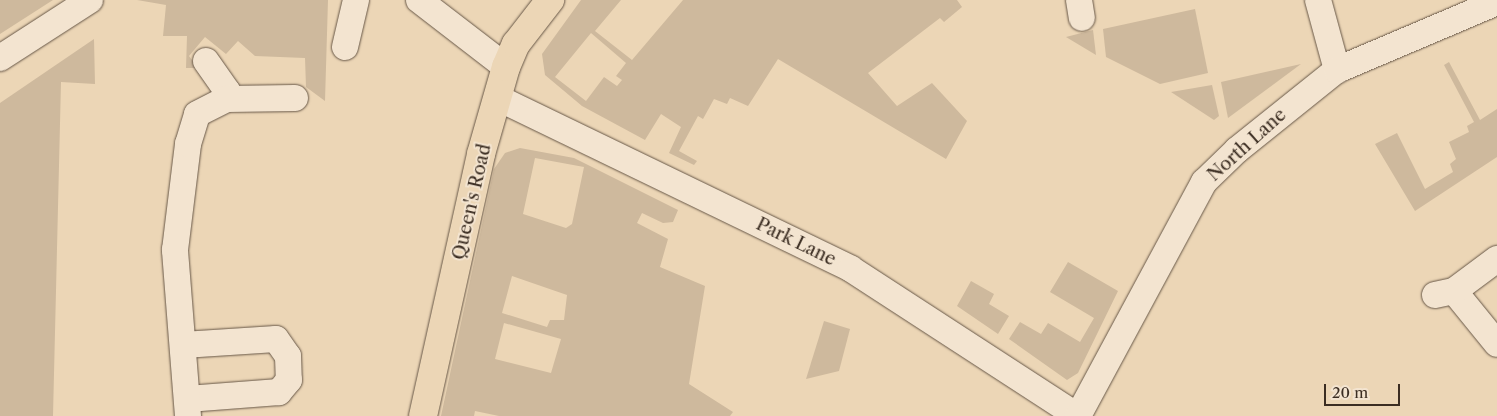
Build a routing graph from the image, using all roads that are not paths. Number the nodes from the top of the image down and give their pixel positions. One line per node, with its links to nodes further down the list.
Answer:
1 (90, 0): 8 (street)
2 (356, 0): 7 (street)
3 (419, 0): 10 (street)
4 (550, 0): 10 (main road, Queen's Road)
5 (1318, 0): 11 (street)
6 (1497, 2): 11 (street, North Lane)
7 (345, 47)
8 (0, 58)
9 (206, 62): 14 (street)
10 (506, 67): 13 (main road, Queen's Road)
11 (1337, 70): 20 (street, North Lane)
12 (295, 98): 14 (street)
13 (498, 98): 19 (main road, Queen's Road); 20 (street, Park Lane)
14 (239, 99): 16 (street)
15 (1497, 259): 17 (street)
16 (183, 344): 18 (street); 18 (street)
17 (1497, 344)
18 (187, 408)
19 (423, 416)
20 (1078, 416)

